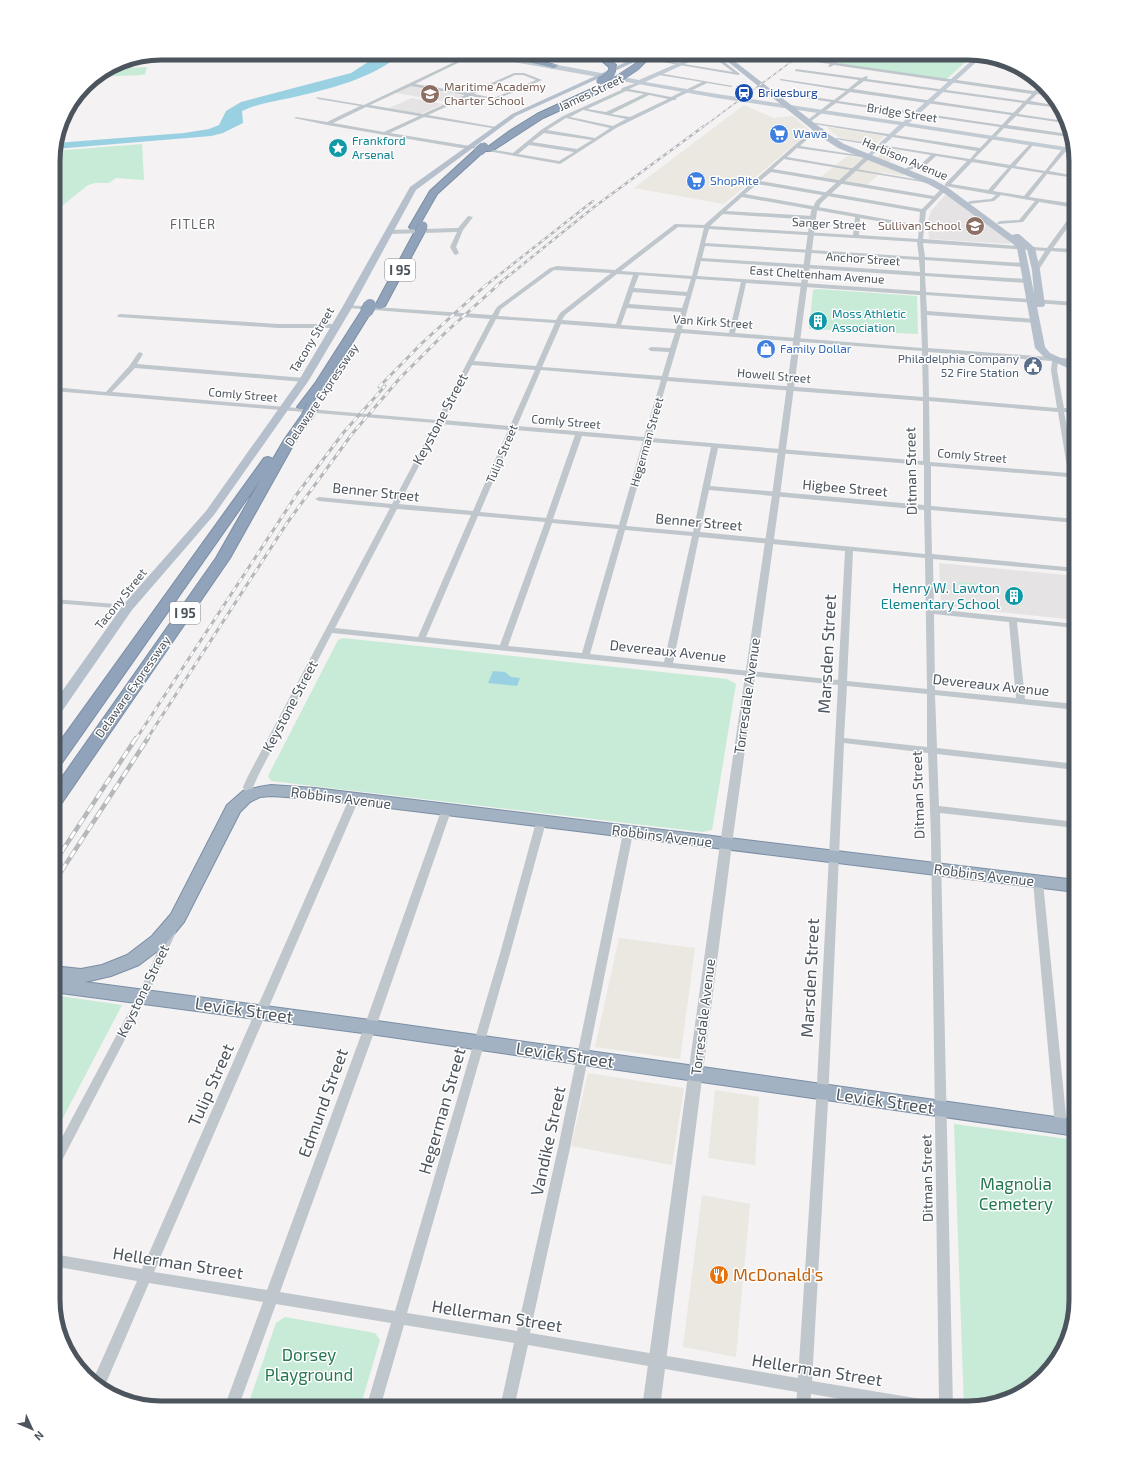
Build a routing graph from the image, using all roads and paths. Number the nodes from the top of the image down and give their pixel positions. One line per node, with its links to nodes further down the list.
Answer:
1 (456, 60): 32 (street)
2 (512, 60): 26 (main road, Bridge Street)
3 (515, 60): 19 (main road, Bridge Street)
4 (531, 60): 19 (highway)
5 (606, 60): 20 (highway)
6 (631, 60): 20 (main road)
7 (636, 60): 26 (highway, Delaware Expressway / I 95)
8 (644, 60): 26 (highway, Delaware Expressway / I 95, bridge)
9 (658, 60): 18 (street)
10 (691, 60): 18 (main road, James Street)
11 (723, 60): 18 (street)
12 (725, 60): 53 (main road, Harbison Avenue)
13 (737, 60): 54 (main road, Harbison Avenue)
14 (805, 60): 17 (street)
15 (838, 60): 17 (street)
16 (976, 60): 29 (main road)
17 (832, 64): 23 (street); 24 (street)
18 (680, 65): 25 (main road, James Street)
19 (554, 66): 21 (main road, Bridge Street)
20 (614, 67): 21 (main road); 26 (highway, bridge)
21 (579, 70): 26 (main road, Bridge Street)
22 (796, 70): 24 (street)
23 (875, 70): 27 (street); 29 (street)
24 (819, 73): 27 (street); 33 (street)
25 (659, 74): 30 (main road, James Street); 31 (street)
26 (604, 79): 30 (main road, Bridge Street); 70 (main road, Tacony Street); 82 (highway, Delaware Expressway / I 95); 82 (highway, Delaware Expressway / I 95)
27 (863, 79): 38 (street); 39 (street)
28 (781, 80): 33 (street)
29 (953, 81): 39 (main road); 41 (street)
30 (641, 82): 36 (street, James Street); 37 (main road, Bridge Street)
31 (706, 82): 34 (street); 37 (street)
32 (410, 84): 45 (street); 51 (street)
33 (805, 84): 35 (street); 38 (street)
34 (731, 86)
35 (799, 88)
36 (623, 90): 44 (street); 55 (street, James Street)
37 (692, 90): 47 (street); 53 (main road, Bridge Street)
38 (849, 90): 48 (street); 49 (street)
39 (942, 90): 49 (main road); 50 (street)
40 (1038, 90): 41 (street)
41 (1036, 92): 43 (street); 50 (street)
42 (793, 93): 48 (street)
43 (1043, 93)
44 (649, 94): 47 (street); 58 (street)
45 (470, 95): 45 (street); 60 (street)
46 (318, 98): 51 (street)
47 (674, 98): 63 (street)
48 (834, 102): 56 (street); 57 (street)
49 (929, 102): 57 (main road); 59 (street)
50 (1026, 102): 52 (street); 59 (street)
51 (365, 106): 60 (street); 65 (street)
52 (1053, 106)
53 (787, 107): 54 (main road, Bridge Street); 67 (main road, Harbison Avenue)
54 (796, 108): 56 (main road, Bridge Street); 67 (main road, Harbison Avenue)
55 (582, 109): 58 (street); 61 (street, James Street)
56 (821, 112): 66 (main road, Bridge Street); 67 (street)
57 (915, 113): 66 (main road); 68 (street)
58 (606, 114): 63 (street)
59 (1014, 114): 64 (street); 68 (street)
60 (422, 116): 70 (street); 72 (street)
61 (565, 117): 69 (street); 71 (street, James Street)
62 (296, 118): 65 (street)
63 (631, 119): 69 (street)
64 (1061, 122)
65 (327, 124): 72 (street)
66 (904, 124): 73 (main road); 75 (main road, Bridge Street)
67 (814, 125): 73 (street); 77 (main road, Harbison Avenue); 81 (street); 89 (main road, Harbison Avenue)
68 (1003, 126): 74 (street); 75 (street)
69 (614, 127): 76 (street)
70 (496, 128): 82 (main road, Tacony Street)
71 (543, 131): 76 (street); 78 (street, James Street)
72 (384, 134): 82 (street)
73 (891, 136): 80 (main road); 85 (street)
74 (1066, 136)
75 (992, 138): 79 (main road, Bridge Street); 85 (street)
76 (595, 139): 86 (street)
77 (837, 139): 80 (street); 89 (main road, Harbison Avenue)
78 (528, 143): 86 (street); 87 (street, James Street)
79 (1031, 144): 83 (main road, Bridge Street); 92 (street)
80 (880, 146): 88 (street); 89 (main road)
81 (797, 147): 89 (street); 90 (street)
82 (482, 149): 87 (street); 123 (main road, Tacony Street); 184 (highway, Delaware Expressway / I 95)
83 (1065, 149): 84 (main road, Bridge Street); 96 (street)
84 (1068, 149)
85 (981, 150): 91 (street)
86 (578, 151): 87 (street)
87 (514, 155)
88 (934, 155): 91 (street); 93 (street)
89 (869, 156): 93 (main road, Harbison Avenue); 95 (street); 100 (main road, Harbison Avenue)
90 (784, 158): 94 (street); 95 (street)
91 (971, 160): 92 (street); 101 (street)
92 (1011, 167): 96 (street); 102 (street)
93 (908, 169): 100 (main road, Harbison Avenue)
94 (770, 170): 98 (street); 99 (street)
95 (854, 170): 99 (street); 100 (street)
96 (1046, 172): 97 (street); 107 (street)
97 (1069, 176)
98 (756, 182): 103 (street); 105 (street)
99 (840, 182): 103 (street); 106 (street)
100 (934, 182): 101 (main road, Harbison Avenue)
101 (946, 187): 102 (street); 106 (street); 109 (main road, Harbison Avenue); 128 (main road, Harbison Avenue)
102 (989, 192): 104 (street)
103 (827, 194): 111 (street); 112 (street)
104 (1000, 194): 107 (street); 109 (street)
105 (741, 195): 111 (street); 113 (street)
106 (934, 198): 112 (street)
107 (1025, 198): 108 (street)
108 (1038, 200): 110 (street); 118 (street)
109 (970, 203): 118 (main road, Harbison Avenue)
110 (1069, 205)
111 (814, 208): 114 (street); 116 (street, Torresdale Avenue)
112 (923, 211): 121 (street, Ditman Street)
113 (721, 212): 116 (street); 120 (street)
114 (858, 216): 121 (street); 125 (street)
115 (470, 217): 122 (street)
116 (812, 218): 124 (street, Torresdale Avenue)
117 (1069, 222): 130 (street)
118 (1000, 223): 129 (main road, Harbison Avenue)
119 (676, 225): 120 (street, Sanger Street); 140 (street, Tulip Street)
120 (706, 227): 124 (street, Sanger Street); 127 (street, Hegerman Street)
121 (921, 227): 126 (street, Ditman Street)
122 (460, 230): 123 (street); 133 (street)
123 (388, 232): 152 (main road, Tacony Street)
124 (810, 234): 125 (street, Sanger Street); 132 (street, Torresdale Avenue)
125 (856, 236): 126 (street, Sanger Street)
126 (920, 240): 128 (street, Sanger Street); 134 (street, Ditman Street)
127 (702, 244): 132 (street); 135 (street, Hegerman Street)
128 (1021, 247): 129 (street, Sanger Street); 136 (main road)
129 (1031, 248): 130 (street, Sanger Street); 139 (main road)
130 (1049, 249): 131 (street, Sanger Street); 139 (street)
131 (1069, 250)
132 (808, 251): 134 (street); 137 (street, Torresdale Avenue)
133 (456, 253)
134 (922, 258): 136 (street); 142 (street, Ditman Street)
135 (698, 260): 137 (street, Anchor Street); 143 (street, Hegerman Street)
136 (1024, 265): 145 (main road)
137 (806, 266): 142 (street, Anchor Street); 146 (street, Torresdale Avenue)
138 (557, 268): 140 (street, East Cheltenham Avenue); 157 (street, Keystone Street)
139 (1036, 270): 150 (main road)
140 (617, 272): 141 (street, East Cheltenham Avenue); 159 (street, Tulip Street)
141 (636, 273): 143 (street, East Cheltenham Avenue); 147 (street)
142 (922, 274): 145 (street, Anchor Street); 148 (street, Ditman Street)
143 (694, 277): 144 (street, East Cheltenham Avenue); 149 (street, Hegerman Street)
144 (744, 281): 146 (street, East Cheltenham Avenue); 163 (street)
145 (1027, 281): 150 (main road)
146 (804, 285): 148 (street, East Cheltenham Avenue); 164 (street, Torresdale Avenue)
147 (632, 290): 149 (street); 153 (street)
148 (923, 293): 150 (street, East Cheltenham Avenue); 155 (street, Ditman Street)
149 (689, 294): 154 (street, Hegerman Street)
150 (1036, 301): 151 (street, East Cheltenham Avenue); 158 (main road); 170 (main road)
151 (1069, 303)
152 (348, 306): 157 (street, Van Kirk Street); 160 (main road, Tacony Street)
153 (625, 306): 154 (street); 161 (street)
154 (683, 310): 162 (street, Hegerman Street)
155 (924, 313): 158 (street); 166 (street, Ditman Street)
156 (120, 316): 160 (street)
157 (493, 317): 159 (street, Van Kirk Street); 172 (street, Keystone Street)
158 (1035, 321): 169 (main road)
159 (558, 322): 161 (street, Van Kirk Street); 175 (street, Tulip Street)
160 (335, 326): 177 (main road, Tacony Street)
161 (618, 326): 162 (street, Van Kirk Street)
162 (678, 331): 163 (street, Van Kirk Street); 167 (street, Hegerman Street)
163 (732, 335): 164 (street, Van Kirk Street)
164 (796, 340): 166 (street, Van Kirk Street); 178 (street, Torresdale Avenue)
165 (651, 349): 167 (street)
166 (925, 349): 169 (street, Van Kirk Street); 181 (street, Ditman Street)
167 (672, 350): 176 (street, Hegerman Street)
168 (140, 354): 173 (street)
169 (1055, 359): 171 (street, Van Kirk Street); 174 (main road); 183 (street)
170 (1069, 360)
171 (1069, 361)
172 (470, 363): 175 (street, Howell Street); 186 (street, Keystone Street)
173 (133, 366): 177 (street); 180 (street)
174 (1069, 366)
175 (538, 368): 176 (street, Howell Street); 187 (street, Tulip Street)
176 (664, 378): 178 (street, Howell Street); 189 (street, Hegerman Street)
177 (304, 380): 182 (main road, Tacony Street)
178 (790, 388): 181 (street, Howell Street); 191 (street, Torresdale Avenue)
179 (60, 390): 180 (street, Comly Street)
180 (107, 394): 182 (street, Comly Street)
181 (925, 399): 183 (street, Howell Street); 193 (street, Ditman Street)
182 (283, 410): 186 (street, Comly Street); 210 (main road, Tacony Street)
183 (1061, 410): 185 (street, Howell Street); 192 (street)
184 (305, 411): 227 (highway, Delaware Expressway / I 95); 229 (highway, Delaware Expressway / I 95)
185 (1069, 411)
186 (438, 422): 187 (street, Comly Street); 198 (street, Keystone Street)
187 (513, 428): 188 (street, Comly Street); 200 (street, Tulip Street)
188 (579, 434): 189 (street, Comly Street); 202 (street)
189 (647, 440): 190 (street, Comly Street); 203 (street, Hegerman Street)
190 (715, 446): 191 (street, Comly Street); 195 (street)
191 (781, 451): 193 (street, Comly Street); 196 (street, Torresdale Avenue)
192 (1069, 451)
193 (927, 463): 194 (street, Comly Street); 199 (street, Ditman Street)
194 (1069, 476)
195 (707, 488): 196 (street, Higbee Street); 204 (street)
196 (776, 495): 199 (street, Higbee Street); 205 (street, Torresdale Avenue)
197 (319, 499): 198 (street, Benner Street)
198 (394, 506): 200 (street, Benner Street); 214 (street, Keystone Street)
199 (927, 508): 201 (street, Higbee Street); 207 (street, Ditman Street)
200 (476, 515): 202 (street, Benner Street); 215 (street, Tulip Street)
201 (1069, 520)
202 (550, 521): 203 (street, Benner Street); 216 (street)
203 (622, 528): 204 (street, Benner Street); 217 (street, Hegerman Street)
204 (696, 535): 205 (street, Benner Street); 218 (street)
205 (768, 541): 206 (street, Benner Street); 219 (street, Torresdale Avenue)
206 (849, 550): 207 (street, Benner Street); 220 (street, Marsden Street)
207 (928, 556): 208 (street, Benner Street); 211 (street, Ditman Street)
208 (1069, 569)
209 (60, 602): 210 (street)
210 (128, 607): 223 (main road, Tacony Street)
211 (929, 611): 212 (street); 221 (street, Ditman Street)
212 (1013, 620): 213 (street); 222 (street)
213 (1069, 625)
214 (330, 630): 215 (street, Devereaux Avenue); 230 (street, Keystone Street)
215 (422, 639): 216 (street, Devereaux Avenue)
216 (503, 647): 217 (street, Devereaux Avenue)
217 (585, 656): 218 (street, Devereaux Avenue)
218 (668, 664): 219 (street, Devereaux Avenue)
219 (750, 673): 220 (street, Devereaux Avenue); 237 (street, Torresdale Avenue)
220 (843, 683): 221 (street, Devereaux Avenue); 225 (street, Marsden Street)
221 (931, 692): 222 (street, Devereaux Avenue); 226 (street, Ditman Street)
222 (1021, 701): 224 (street, Devereaux Avenue)
223 (60, 704)
224 (1069, 706)
225 (839, 740): 226 (street); 238 (street, Marsden Street)
226 (932, 751): 228 (street); 232 (street, Ditman Street)
227 (60, 753)
228 (1069, 766)
229 (60, 793)
230 (249, 796): 231 (highway, Robbins Avenue); 242 (highway, Keystone Street)
231 (354, 799): 233 (highway, Robbins Avenue); 246 (street, Tulip Street)
232 (936, 809): 235 (street); 239 (street, Ditman Street)
233 (446, 811): 234 (highway, Robbins Avenue); 247 (street, Edmund Street)
234 (541, 822): 236 (highway, Robbins Avenue); 248 (street, Hegerman Street)
235 (1069, 824)
236 (628, 832): 237 (highway, Robbins Avenue); 249 (street, Vandike Street)
237 (726, 844): 238 (highway, Robbins Avenue); 250 (street, Torresdale Avenue)
238 (833, 857): 239 (highway, Robbins Avenue); 251 (street, Marsden Street)
239 (936, 869): 240 (highway, Robbins Avenue); 252 (street, Ditman Street)
240 (1038, 882): 241 (highway, Robbins Avenue); 253 (street)
241 (1069, 885)
242 (178, 918): 243 (highway); 245 (street, Keystone Street)
243 (60, 974)
244 (60, 986): 245 (highway, Levick Street)
245 (143, 995): 246 (highway, Levick Street); 254 (street, Keystone Street)
246 (261, 1013): 247 (highway, Levick Street); 256 (street, Tulip Street)
247 (370, 1027): 248 (highway, Levick Street); 257 (street, Edmund Street)
248 (479, 1043): 249 (highway, Levick Street); 258 (street, Hegerman Street)
249 (583, 1058): 250 (highway, Levick Street); 259 (street, Vandike Street)
250 (696, 1074): 251 (highway, Levick Street); 260 (street, Torresdale Avenue)
251 (822, 1092): 252 (highway, Levick Street); 262 (street, Marsden Street)
252 (942, 1109): 253 (highway, Levick Street); 269 (street, Ditman Street)
253 (1069, 1127)
254 (60, 1153)
255 (60, 1261): 256 (street, Hellerman Street)
256 (144, 1276): 257 (street, Hellerman Street); 261 (street, Tulip Street)
257 (271, 1296): 258 (street, Hellerman Street); 263 (street, Edmund Street)
258 (398, 1319): 259 (street, Hellerman Street); 264 (street, Hegerman Street)
259 (522, 1338): 260 (street, Hellerman Street); 265 (street, Vandike Street)
260 (657, 1361): 262 (street, Hellerman Street); 266 (street, Torresdale Avenue)
261 (100, 1381)
262 (804, 1387): 267 (street, Marsden Street); 268 (street, Hellerman Street)
263 (234, 1401)
264 (375, 1401)
265 (508, 1401)
266 (652, 1401)
267 (803, 1401)
268 (892, 1401)
269 (946, 1401)

